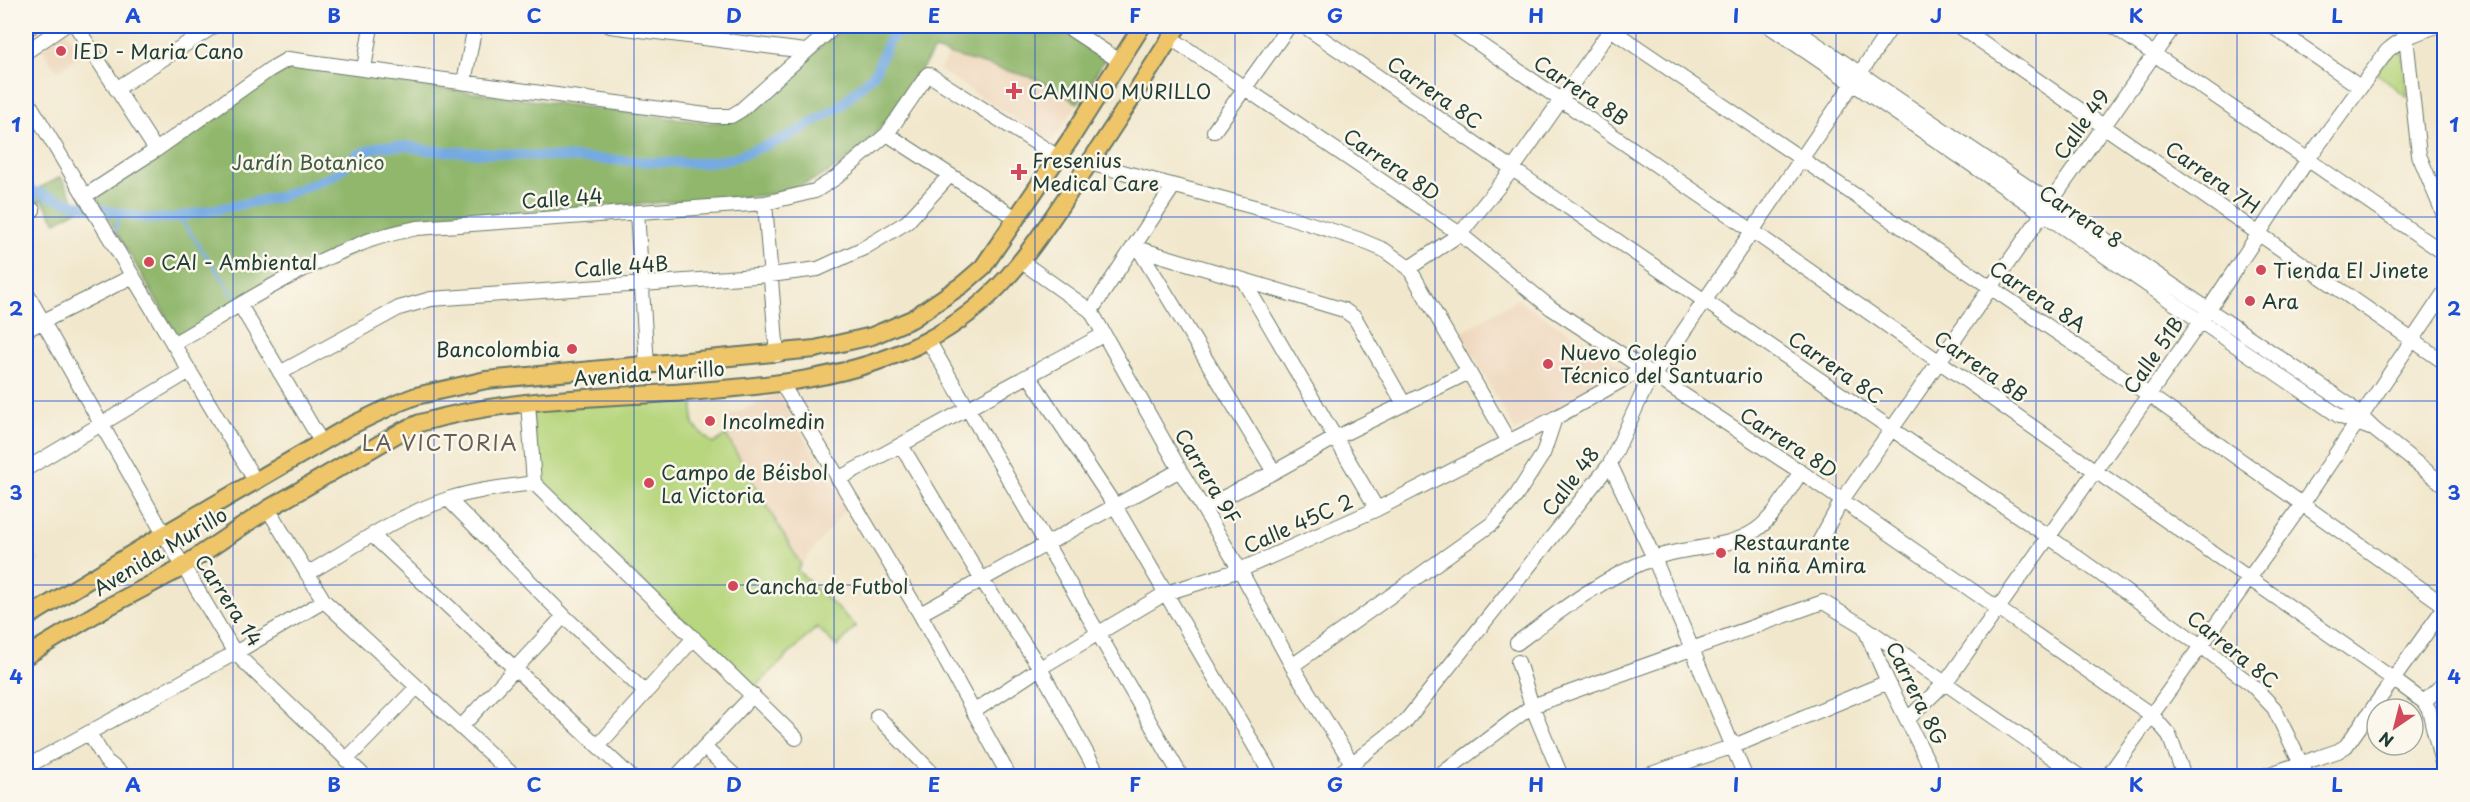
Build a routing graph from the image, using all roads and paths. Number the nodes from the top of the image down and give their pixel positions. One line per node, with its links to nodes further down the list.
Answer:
1 (32, 26): 23 (street)
2 (64, 26): 27 (street)
3 (76, 26): 35 (street)
4 (214, 26): 35 (street)
5 (371, 26): 30 (street)
6 (475, 26): 32 (street)
7 (610, 26): 26 (street)
8 (835, 26): 26 (street)
9 (1066, 26): 29 (street)
10 (1142, 26): 29 (main road, Avenida Murillo)
11 (1289, 26): 34 (street)
12 (1304, 26): 46 (street, Carrera 8C)
13 (1453, 26): 37 (street, Carrera 8B)
14 (1769, 26): 31 (street, Carrera 8)
15 (1790, 26): 31 (street, Carrera 8)
16 (1893, 26): 31 (street, Calle 48)
17 (1959, 26): 38 (street, Carrera 7H)
18 (2114, 26): 28 (street)
19 (2174, 26): 28 (street, Calle 49)
20 (2272, 26): 33 (street)
21 (2437, 26): 24 (street, Calle 51B)
22 (1610, 27): 37 (street); 43 (street, Carrera 8A)
23 (26, 30)
24 (2404, 31): 33 (street, Calle 51B); 53 (street)
25 (1174, 32): 34 (street, Carrera 8D); 45 (main road, Avenida Murillo)
26 (806, 51): 32 (street)
27 (26, 52)
28 (2154, 54): 38 (street, Calle 49); 44 (street)
29 (1121, 62): 42 (main road, Avenida Murillo)
30 (364, 69): 32 (street); 41 (street)
31 (1857, 78): 43 (street, Calle 48); 51 (street, Carrera 8)
32 (464, 82)
33 (2360, 87): 44 (street, Calle 51B)
34 (1244, 88): 39 (street); 57 (street, Carrera 8D)
35 (116, 89): 41 (street)
36 (26, 98): 49 (street)
37 (1562, 100): 46 (street); 55 (street, Carrera 8B)
38 (2104, 125): 51 (street, Calle 49); 56 (street, Carrera 7H)
39 (1214, 131)
40 (887, 134): 42 (street, Calle 44); 47 (street); 50 (street, Calle 44)
41 (156, 150): 49 (street)
42 (1058, 157): 54 (main road, Avenida Murillo)
43 (1801, 158): 55 (street, Calle 48); 66 (street, Carrera 8A)
44 (2308, 159): 56 (street, Calle 51B); 59 (street)
45 (1089, 163): 48 (street); 60 (main road, Avenida Murillo)
46 (1512, 170): 57 (street); 69 (street, Carrera 8C)
47 (950, 175): 54 (street); 62 (street, Calle 44B)
48 (1173, 187): 58 (street); 61 (street)
49 (88, 203): 63 (street)
50 (765, 203): 52 (street, Calle 44); 62 (street)
51 (2046, 208): 66 (street, Calle 49); 72 (street, Carrera 8)
52 (637, 212): 65 (street); 70 (street, Calle 44)
53 (2445, 215)
54 (1016, 218): 79 (main road, Avenida Murillo)
55 (1751, 230): 69 (street, Calle 48); 80 (street, Carrera 8B)
56 (2261, 233): 72 (street, Calle 51B); 77 (street, Carrera 7H)
57 (1460, 234): 61 (street); 86 (street, Carrera 8D)
58 (1136, 248): 64 (street); 71 (street); 105 (street)
59 (2445, 253)
60 (1022, 262): 71 (street, Carrera 9F); 76 (main road, Avenida Murillo)
61 (1409, 268): 84 (street)
62 (770, 275): 65 (street, Calle 44B); 79 (street)
63 (133, 276): 73 (street); 78 (street)
64 (1243, 280): 91 (street); 97 (street)
65 (642, 284): 82 (street); 85 (street, Calle 44B)
66 (1990, 288): 80 (street, Calle 49); 89 (street, Carrera 8A)
67 (26, 292): 73 (street, Carrera 14)
68 (2445, 293): 77 (street)
69 (1705, 300): 86 (street, Calle 48); 96 (street, Carrera 8C)
70 (240, 305): 78 (street, Calle 44); 85 (street)
71 (1091, 311): 75 (street, Carrera 9F)
72 (2205, 316): 89 (street, Calle 51B); 94 (street, Carrera 8)
73 (43, 322): 74 (street); 95 (street, Carrera 14)
74 (26, 330)
75 (1103, 335): 87 (street); 103 (street, Carrera 9F)
76 (928, 340): 88 (main road, Avenida Murillo); 92 (street)
77 (2415, 340): 81 (street, Carrera 7H); 94 (street)
78 (173, 344): 83 (street)
79 (777, 355): 82 (main road, Avenida Murillo)
80 (1939, 361): 96 (street, Calle 49); 104 (street, Carrera 8B)
81 (2445, 362)
82 (647, 365): 99 (main road, Avenida Murillo)
83 (190, 371): 95 (street); 108 (street)
84 (1469, 372): 91 (street); 98 (street)
85 (280, 373): 99 (street)
86 (1648, 373): 93 (street, Calle 45C 2); 101 (street, Calle 48); 106 (street, Carrera 8D)
87 (1029, 376): 92 (street); 114 (street)
88 (782, 384): 90 (main road, Avenida Murillo); 107 (street)
89 (2149, 395): 104 (street, Calle 51B); 113 (street, Carrera 8A)
90 (528, 403): 109 (street); 116 (main road, Avenida Murillo)
91 (1404, 404): 97 (street)
92 (968, 409): 100 (street); 122 (street)
93 (1555, 418): 98 (street, Calle 45C 2); 145 (street)
94 (2359, 420): 110 (street, Carrera 8); 113 (street)
95 (101, 424): 102 (street); 118 (street, Carrera 14)
96 (1892, 430): 112 (street, Calle 49); 120 (street, Carrera 8C)
97 (1335, 438): 105 (street); 117 (street)
98 (1508, 440): 117 (street, Calle 45C 2)
99 (322, 443): 108 (main road, Avenida Murillo)
100 (901, 445): 107 (street); 128 (street)
101 (1610, 464): 123 (street); 171 (street, Calle 48)
102 (26, 469)
103 (1180, 470): 114 (street); 115 (street, Carrera 9F)
104 (2096, 471): 120 (street, Calle 51B); 127 (street, Carrera 8B)
105 (1274, 472): 115 (street)
106 (1801, 472): 112 (street, Carrera 8D); 123 (street)
107 (838, 479): 133 (street)
108 (256, 482): 118 (main road, Avenida Murillo)
109 (534, 483): 111 (street); 138 (street)
110 (2445, 484)
111 (448, 499): 119 (street); 134 (street)
112 (1842, 500): 121 (street, Calle 49); 132 (street, Carrera 8D)
113 (2303, 503): 127 (street); 131 (street, Carrera 8A)
114 (1115, 506): 122 (street); 129 (street)
115 (1204, 507): 125 (street, Carrera 9F)
116 (268, 509): 124 (main road, Avenida Murillo); 126 (street)
117 (1377, 509): 125 (street, Calle 45C 2)
118 (164, 534): 124 (street, Carrera 14); 135 (main road, Avenida Murillo)
119 (373, 536): 126 (street); 147 (street)
120 (2049, 537): 132 (street, Calle 51B); 140 (street, Carrera 8C)
121 (1819, 542)
122 (1046, 544): 128 (street); 137 (street)
123 (1654, 558): 139 (street); 141 (street)
124 (183, 567): 142 (street, Carrera 14); 143 (main road, Avenida Murillo)
125 (1240, 570): 129 (street, Calle 45C 2); 145 (street, Carrera 9F)
126 (307, 574): 130 (street)
127 (2250, 578): 140 (street); 148 (street, Carrera 8B)
128 (982, 580): 133 (street); 146 (street)
129 (1166, 593): 137 (street, Calle 45C 2); 186 (street)
130 (324, 601): 142 (street); 152 (street)
131 (2445, 606): 148 (street)
132 (1998, 609): 150 (street, Calle 51B); 161 (street, Carrera 8D)
133 (920, 615): 159 (street)
134 (564, 616): 147 (street); 153 (street)
135 (26, 618)
136 (1863, 626): 141 (street); 149 (street, Carrera 8G); 150 (street)
137 (1098, 633): 146 (street, Calle 45C 2); 185 (street)
138 (694, 638): 153 (street); 154 (street)
139 (1517, 643)
140 (2201, 646): 161 (street); 170 (street, Carrera 8C)
141 (1692, 649): 158 (street); 167 (street)
142 (235, 652): 164 (street); 169 (street, Carrera 14)
143 (26, 656)
144 (1518, 662): 158 (street)
145 (1292, 666): 171 (street, Carrera 9F)
146 (1040, 668): 159 (street, Calle 45C 2); 184 (street)
147 (517, 669): 163 (street); 166 (street)
148 (2393, 679): 155 (street, Carrera 8B); 170 (street)
149 (1888, 682): 162 (street, Carrera 8G); 167 (street)
150 (1946, 682): 162 (street, Calle 51B); 192 (street)
151 (2445, 683): 156 (street)
152 (417, 687): 163 (street); 169 (street)
153 (646, 693): 166 (street)
154 (753, 695): 165 (street); 168 (street)
155 (2417, 697)
156 (2425, 701)
157 (2425, 704): 173 (street)
158 (1532, 706): 187 (street); 188 (street)
159 (973, 712): 183 (street)
160 (877, 716): 182 (street)
161 (2153, 716): 193 (street); 194 (street, Carrera 8D)
162 (1907, 720): 191 (street, Carrera 8G)
163 (461, 727): 174 (street)
164 (88, 733): 172 (street); 176 (street)
165 (796, 738)
166 (598, 746): 179 (street)
167 (1734, 746): 189 (street); 190 (street)
168 (705, 748): 180 (street); 181 (street)
169 (346, 760): 177 (street, Carrera 14)
170 (2302, 763): 195 (street); 196 (street, Carrera 8C)
171 (1353, 765): 175 (street, Calle 48)
172 (26, 767)
173 (2445, 771)
174 (498, 772): 178 (street)
175 (1339, 776)
176 (125, 777)
177 (364, 777)
178 (514, 777)
179 (630, 777)
180 (676, 777)
181 (735, 777)
182 (935, 777)
183 (1010, 777)
184 (1099, 777)
185 (1181, 777)
186 (1272, 777)
187 (1439, 777)
188 (1561, 777)
189 (1645, 777)
190 (1745, 777)
191 (1935, 777)
192 (2079, 777)
193 (2108, 777)
194 (2184, 777)
195 (2264, 777)
196 (2307, 777)

